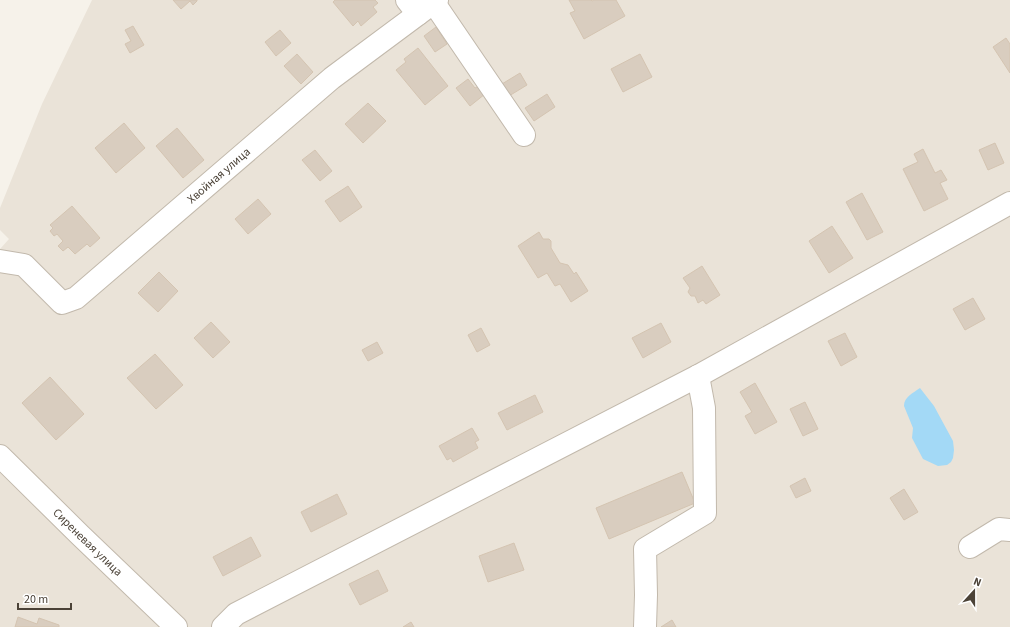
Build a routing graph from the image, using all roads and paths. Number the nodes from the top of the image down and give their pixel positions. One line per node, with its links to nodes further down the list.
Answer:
1 (424, 4): 2 (street); 4 (street, Хвойная улица)
2 (524, 135)
3 (1010, 203): 5 (street)
4 (0, 262)
5 (698, 376): 10 (street); 11 (street)
6 (0, 456): 9 (street, Сиреневая улица)
7 (1010, 530): 8 (street)
8 (970, 547)
9 (176, 627)
10 (223, 627)
11 (644, 627)

